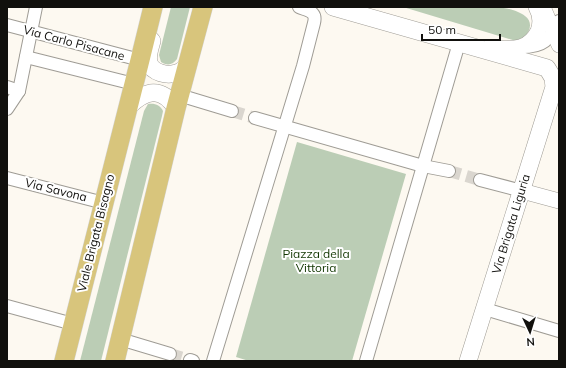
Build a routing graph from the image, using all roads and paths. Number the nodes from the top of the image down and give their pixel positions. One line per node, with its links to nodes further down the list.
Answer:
1 (36, 7): 11 (street)
2 (152, 7): 17 (main road, Viale Brigata Bisagno)
3 (156, 7): 18 (main road)
4 (333, 7): 12 (main road)
5 (536, 7): 14 (street)
6 (543, 7): 10 (street)
7 (203, 8): 18 (main road)
8 (303, 9): 28 (street)
9 (7, 25): 11 (street, Via Carlo Pisacane)
10 (556, 26): 13 (street); 14 (street)
11 (32, 31): 16 (street); 17 (street, Via Carlo Pisacane)
12 (459, 43): 15 (main road); 29 (street)
13 (559, 45)
14 (521, 47): 15 (street)
15 (479, 48): 20 (main road, Via Brigata Liguria)
16 (26, 57): 19 (street, Via Carlo Pisacane); 22 (street)
17 (140, 60): 19 (main road, Viale Brigata Bisagno)
18 (187, 66): 23 (main road)
19 (134, 84): 24 (main road, Viale Brigata Bisagno)
20 (556, 84): 33 (main road, Via Brigata Liguria)
21 (7, 88): 22 (street)
22 (19, 91): 25 (street)
23 (178, 101): 24 (main road); 26 (street); 40 (main road)
24 (129, 106): 35 (main road, Viale Brigata Bisagno)
25 (7, 109)
26 (232, 111)
27 (255, 118): 28 (street)
28 (284, 126): 29 (street); 44 (street)
29 (423, 166): 30 (street); 45 (street)
30 (449, 171)
31 (7, 178): 35 (street, Via Savona)
32 (480, 180): 33 (street)
33 (522, 190): 34 (street); 37 (main road, Via Brigata Liguria)
34 (559, 201)
35 (104, 203): 38 (main road, Viale Brigata Bisagno)
36 (7, 306): 38 (street)
37 (485, 309): 39 (street); 46 (main road, Via Brigata Liguria)
38 (73, 324): 42 (main road, Viale Brigata Bisagno)
39 (559, 331)
40 (120, 339): 41 (street); 43 (main road)
41 (170, 354)
42 (64, 361)
43 (115, 361)
44 (213, 361)
45 (366, 361)
46 (468, 361)

